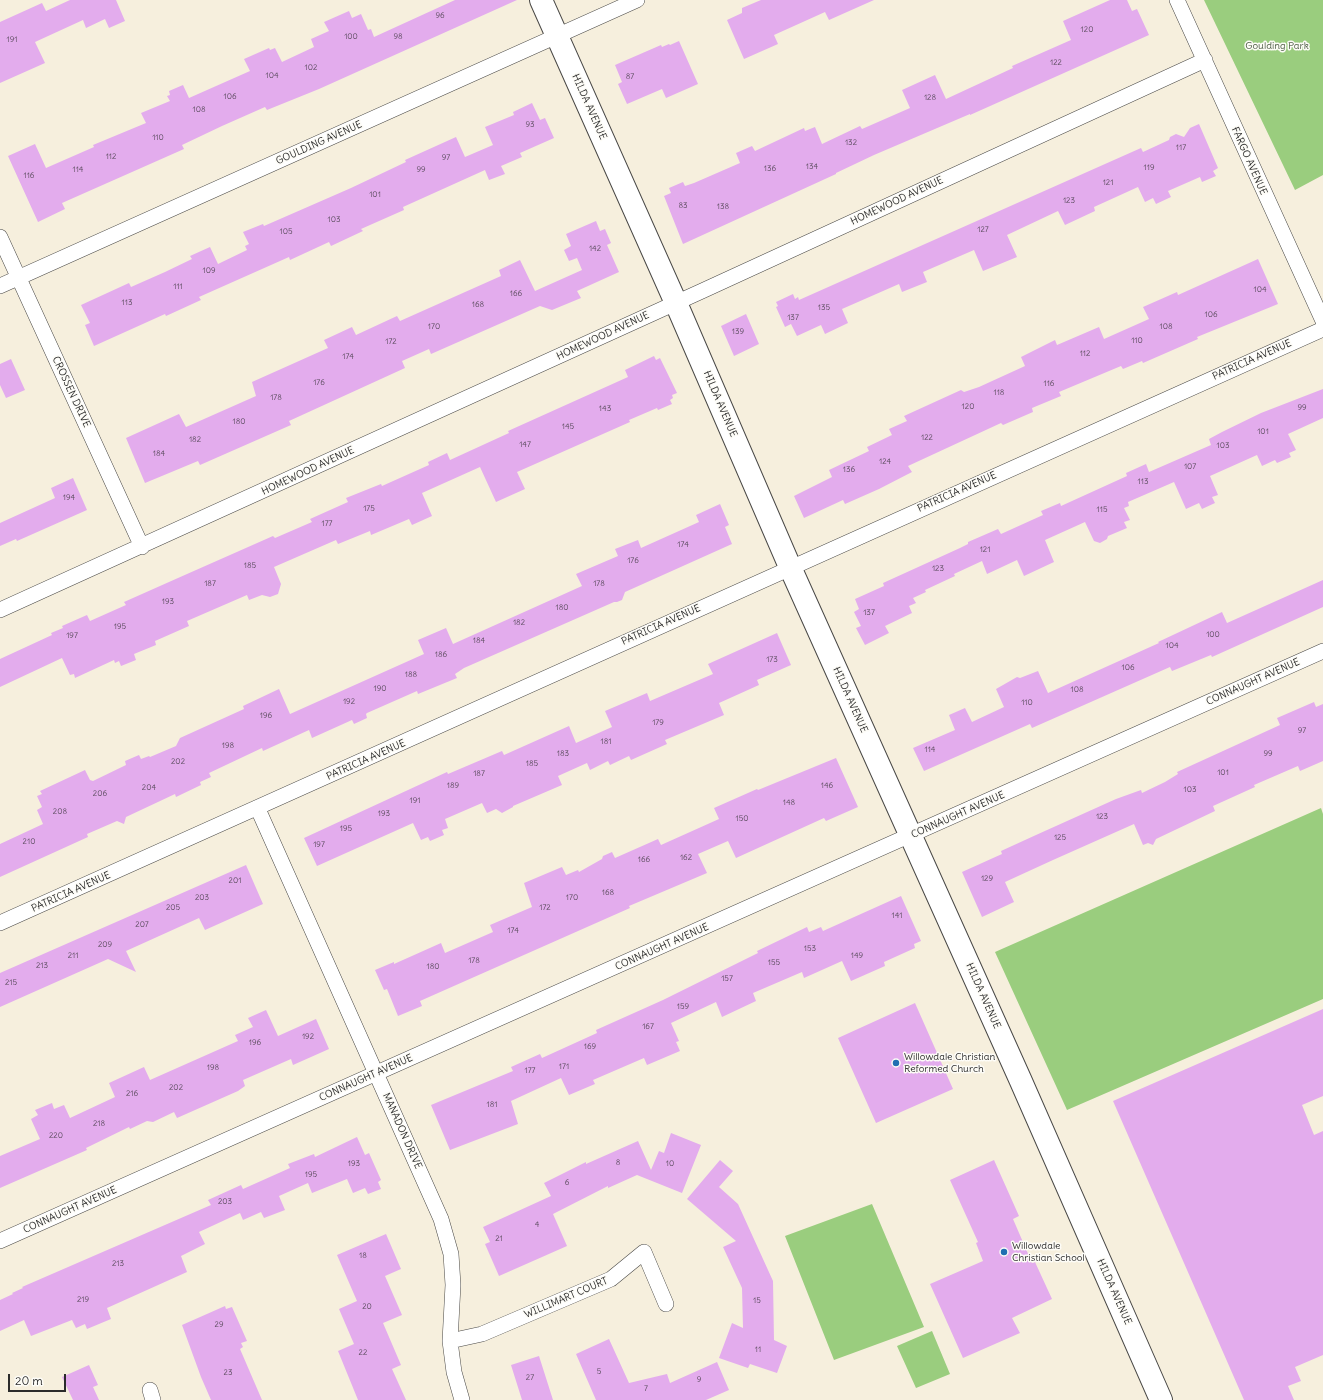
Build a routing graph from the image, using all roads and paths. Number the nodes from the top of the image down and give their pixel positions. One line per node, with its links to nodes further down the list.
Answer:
1 (541, 0): 4 (street, HILDA AVENUE)
2 (637, 0): 4 (street, GOULDING AVENUE)
3 (1177, 0): 5 (street, FARGO AVENUE)
4 (558, 37): 7 (street, GOULDING AVENUE); 9 (street, HILDA AVENUE)
5 (1204, 60): 9 (street, HOMEWOOD AVENUE); 10 (street, FARGO AVENUE)
6 (0, 237): 7 (street, CROSSEN DRIVE)
7 (18, 278): 8 (street, GOULDING AVENUE); 12 (street, CROSSEN DRIVE)
8 (0, 286)
9 (676, 303): 12 (street, HOMEWOOD AVENUE); 13 (street, HILDA AVENUE)
10 (1323, 321)
11 (1323, 329): 13 (street, PATRICIA AVENUE)
12 (142, 547): 14 (street, HOMEWOOD AVENUE)
13 (790, 567): 16 (street, PATRICIA AVENUE); 17 (street, HILDA AVENUE)
14 (0, 610)
15 (1323, 651): 17 (street, CONNAUGHT AVENUE)
16 (258, 809): 18 (street, PATRICIA AVENUE); 19 (street, MANADON DRIVE)
17 (910, 836): 19 (street, CONNAUGHT AVENUE); 24 (street, HILDA AVENUE)
18 (0, 924)
19 (376, 1073): 20 (street, CONNAUGHT AVENUE); 22 (street, MANADON DRIVE)
20 (0, 1241)
21 (666, 1304): 22 (street, WILLIMART COURT)
22 (450, 1341): 23 (street, MANADON DRIVE)
23 (462, 1400)
24 (1161, 1400)

